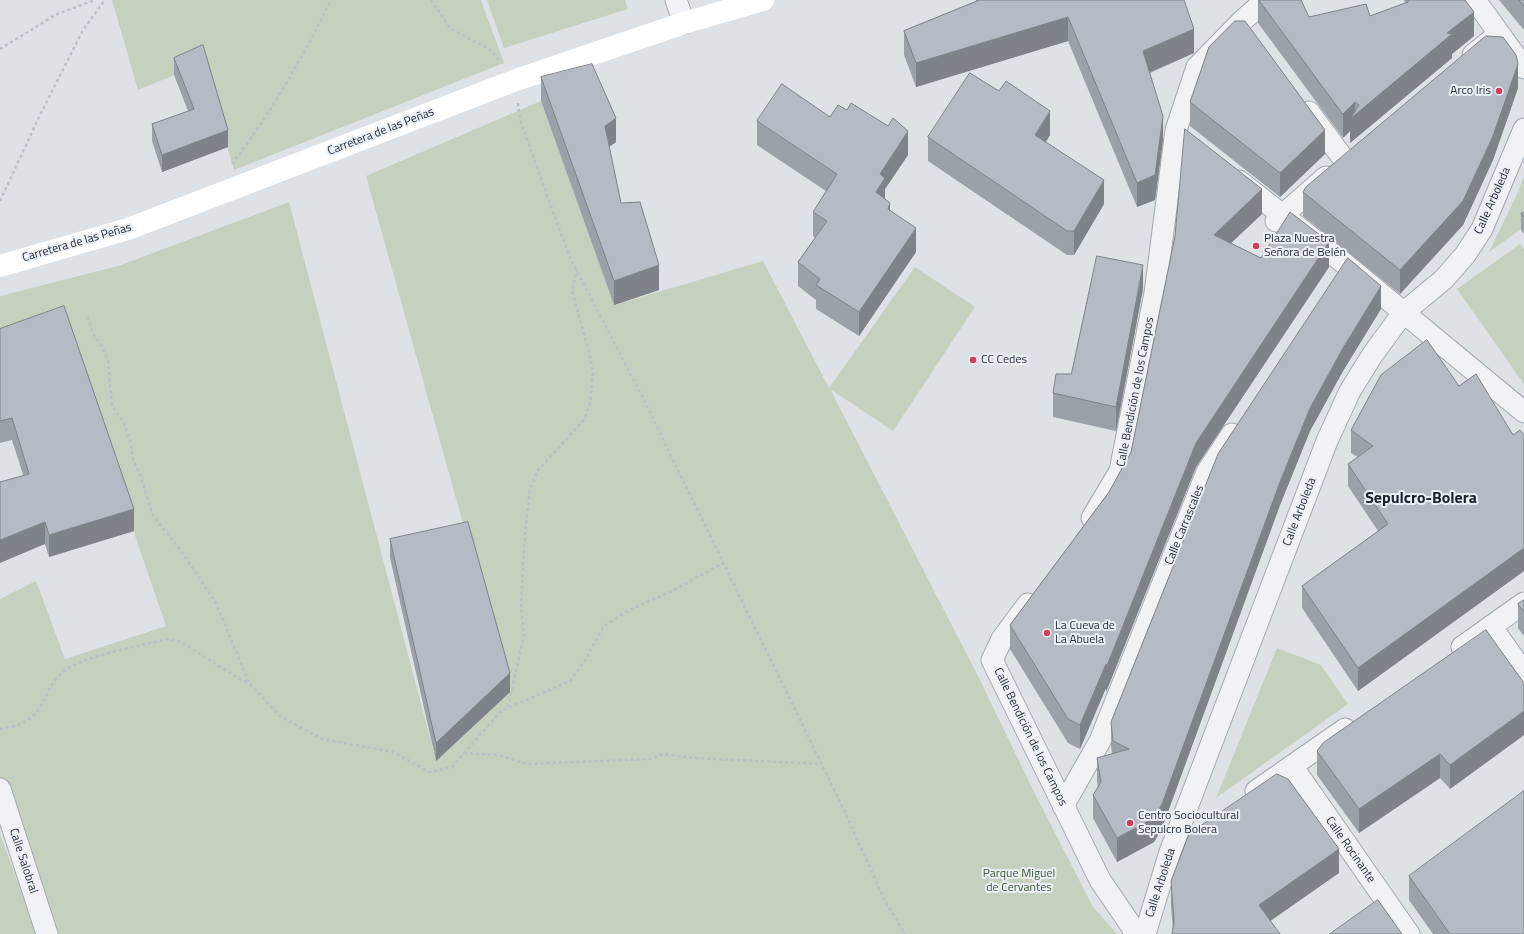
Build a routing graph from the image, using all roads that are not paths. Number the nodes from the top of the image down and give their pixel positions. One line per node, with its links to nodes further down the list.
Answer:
1 (676, 0): 5 (street)
2 (763, 0): 5 (main road, Carretera de las Peñas)
3 (1266, 0): 11 (street, Calle Bendición de los Campos)
4 (1475, 0): 6 (street)
5 (684, 23): 15 (main road, Carretera de las Peñas)
6 (1499, 34): 7 (street); 8 (street)
7 (1524, 68)
8 (1456, 70)
9 (1298, 98): 14 (street)
10 (1524, 129): 16 (street, Calle Arboleda)
11 (1176, 130): 12 (street); 19 (street, Calle Bendición de los Campos)
12 (1195, 145)
13 (1226, 170): 14 (street)
14 (1279, 218): 16 (street)
15 (0, 266)
16 (1403, 313): 17 (street); 31 (street, Calle Arboleda)
17 (1524, 412)
18 (1241, 420): 29 (street, Calle Carrascales)
19 (1080, 534)
20 (1039, 590): 29 (street, Calle Bendición de los Campos)
21 (1524, 603): 22 (street)
22 (1491, 626): 23 (street); 24 (street)
23 (1446, 658)
24 (1524, 673)
25 (1363, 716): 26 (street)
26 (1292, 766): 28 (street); 35 (street, Calle Rocinante)
27 (0, 788): 32 (street, Calle Salobral)
28 (1241, 802)
29 (1063, 806): 33 (street, Calle Bendición de los Campos)
30 (1196, 834): 31 (street)
31 (1170, 852): 34 (street, Calle Arboleda)
32 (47, 934)
33 (1134, 934)
34 (1145, 934)
35 (1409, 934)

